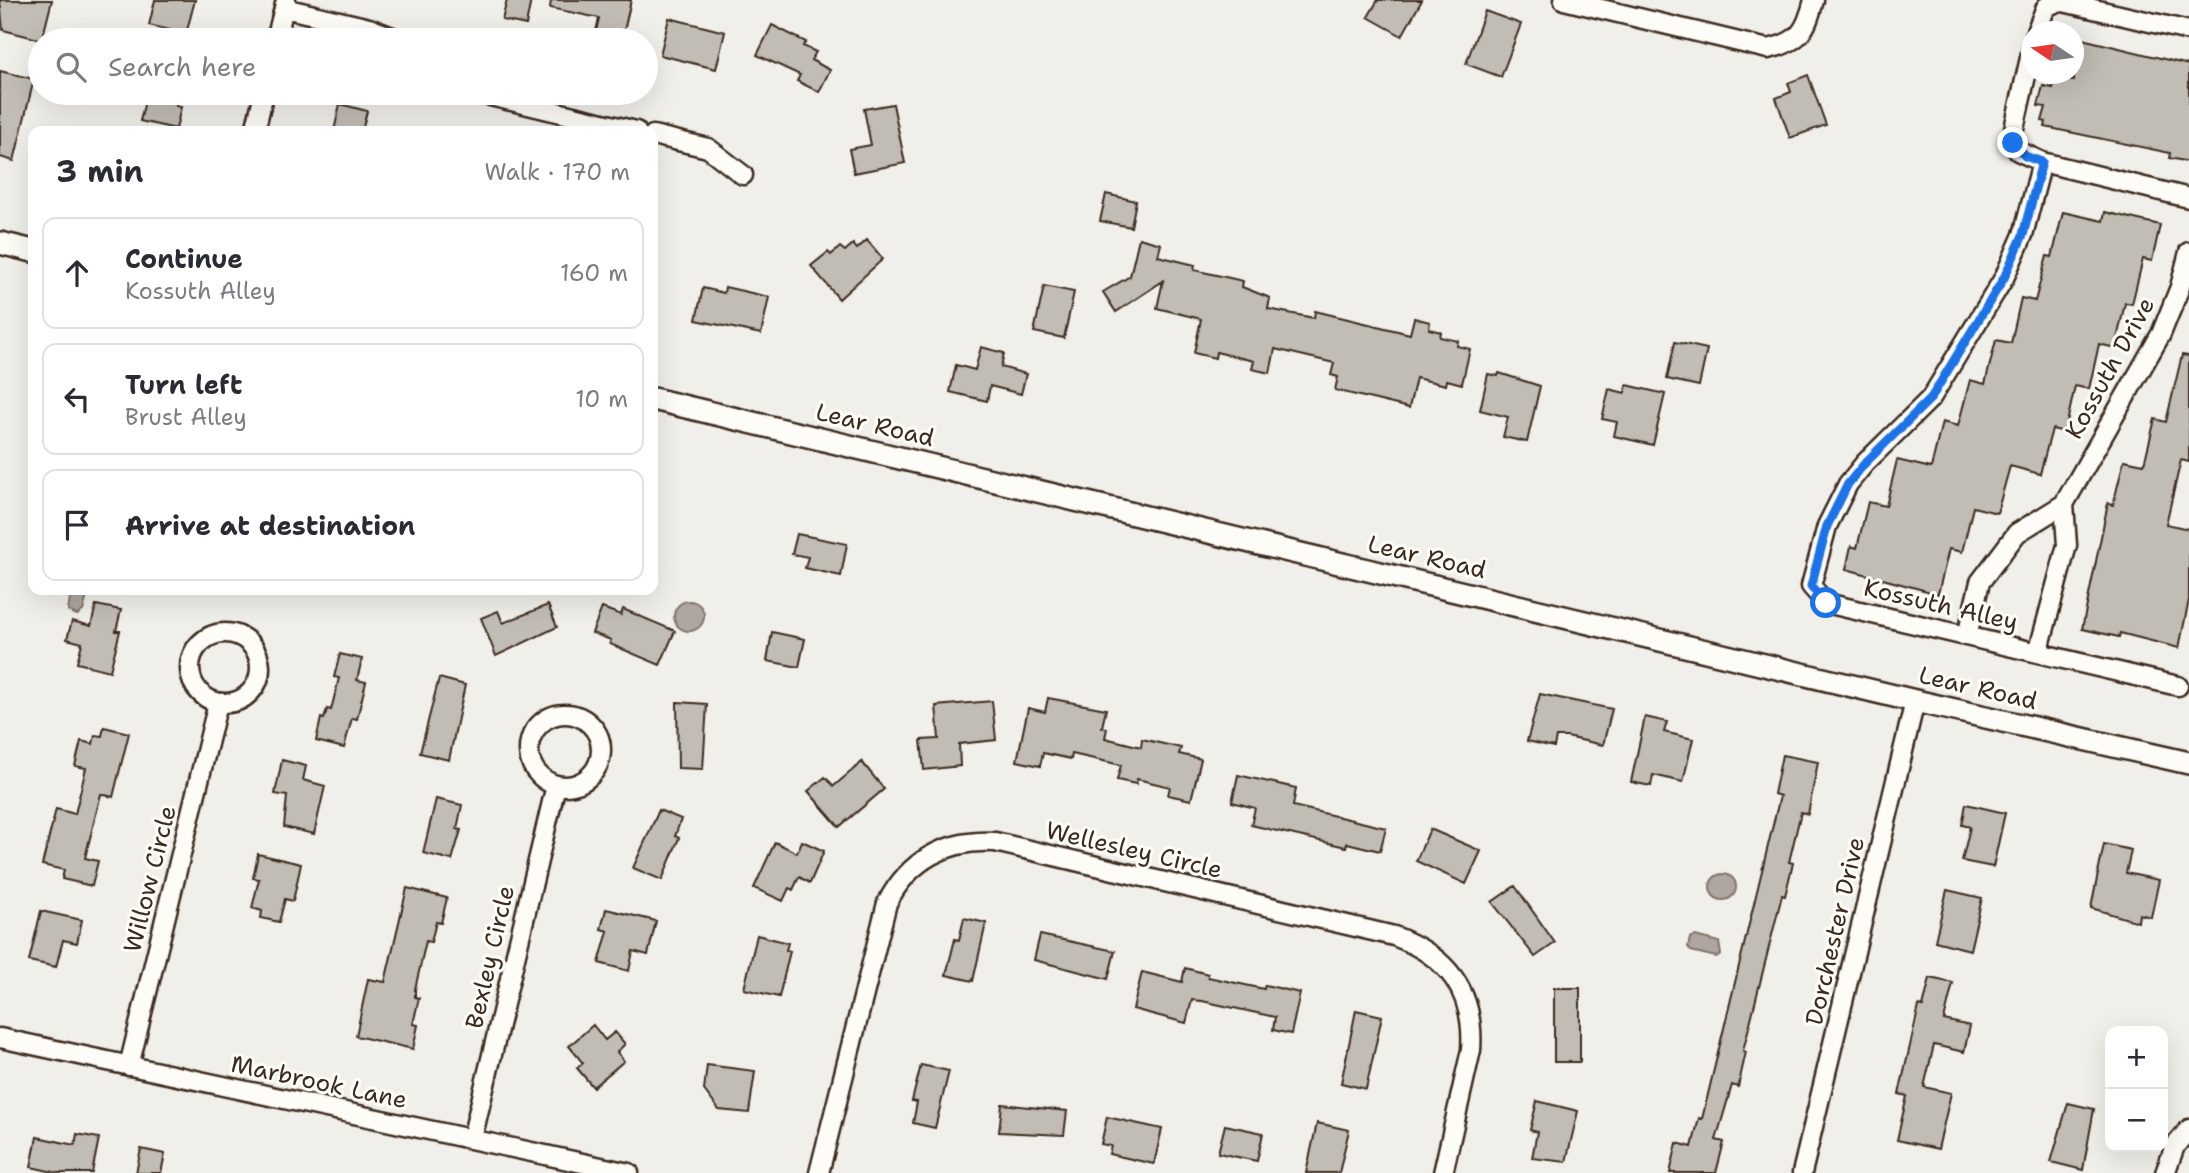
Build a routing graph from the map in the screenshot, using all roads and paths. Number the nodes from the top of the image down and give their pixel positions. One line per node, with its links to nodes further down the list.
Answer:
1 (1564, 0): 2 (street)
2 (1814, 0)
3 (285, 4): 5 (street); 6 (street)
4 (2040, 21): 7 (street)
5 (279, 28)
6 (369, 28)
7 (2189, 30)
8 (2024, 84): 14 (street)
9 (261, 105): 11 (street)
10 (528, 105): 12 (street)
11 (256, 126)
12 (615, 126)
13 (658, 136): 15 (street)
14 (2042, 162): 16 (street); 22 (street, Kossuth Alley)
15 (743, 175)
16 (2189, 198)
17 (0, 243): 18 (street)
18 (28, 250)
19 (2189, 252): 21 (street, Kossuth Drive)
20 (658, 400): 25 (street, Lear Road)
21 (2064, 504): 22 (street, Kossuth Drive); 23 (street)
22 (1967, 636): 23 (street, Kossuth Alley)
23 (2038, 653): 24 (street, Kossuth Alley)
24 (2178, 686)
25 (1915, 701): 27 (street, Lear Road); 36 (street, Dorchester Drive)
26 (218, 703): 26 (street); 30 (street, Willow Circle)
27 (2189, 763)
28 (556, 785): 28 (street); 32 (street, Bexley Circle)
29 (0, 1038): 30 (street, Marbrook Lane)
30 (130, 1066): 32 (street, Marbrook Lane)
31 (2189, 1129): 37 (street)
32 (472, 1139): 33 (street, Marbrook Lane)
33 (629, 1173)
34 (819, 1173): 35 (street, Wellesley Circle)
35 (1443, 1173)
36 (1802, 1173)
37 (2165, 1173)

